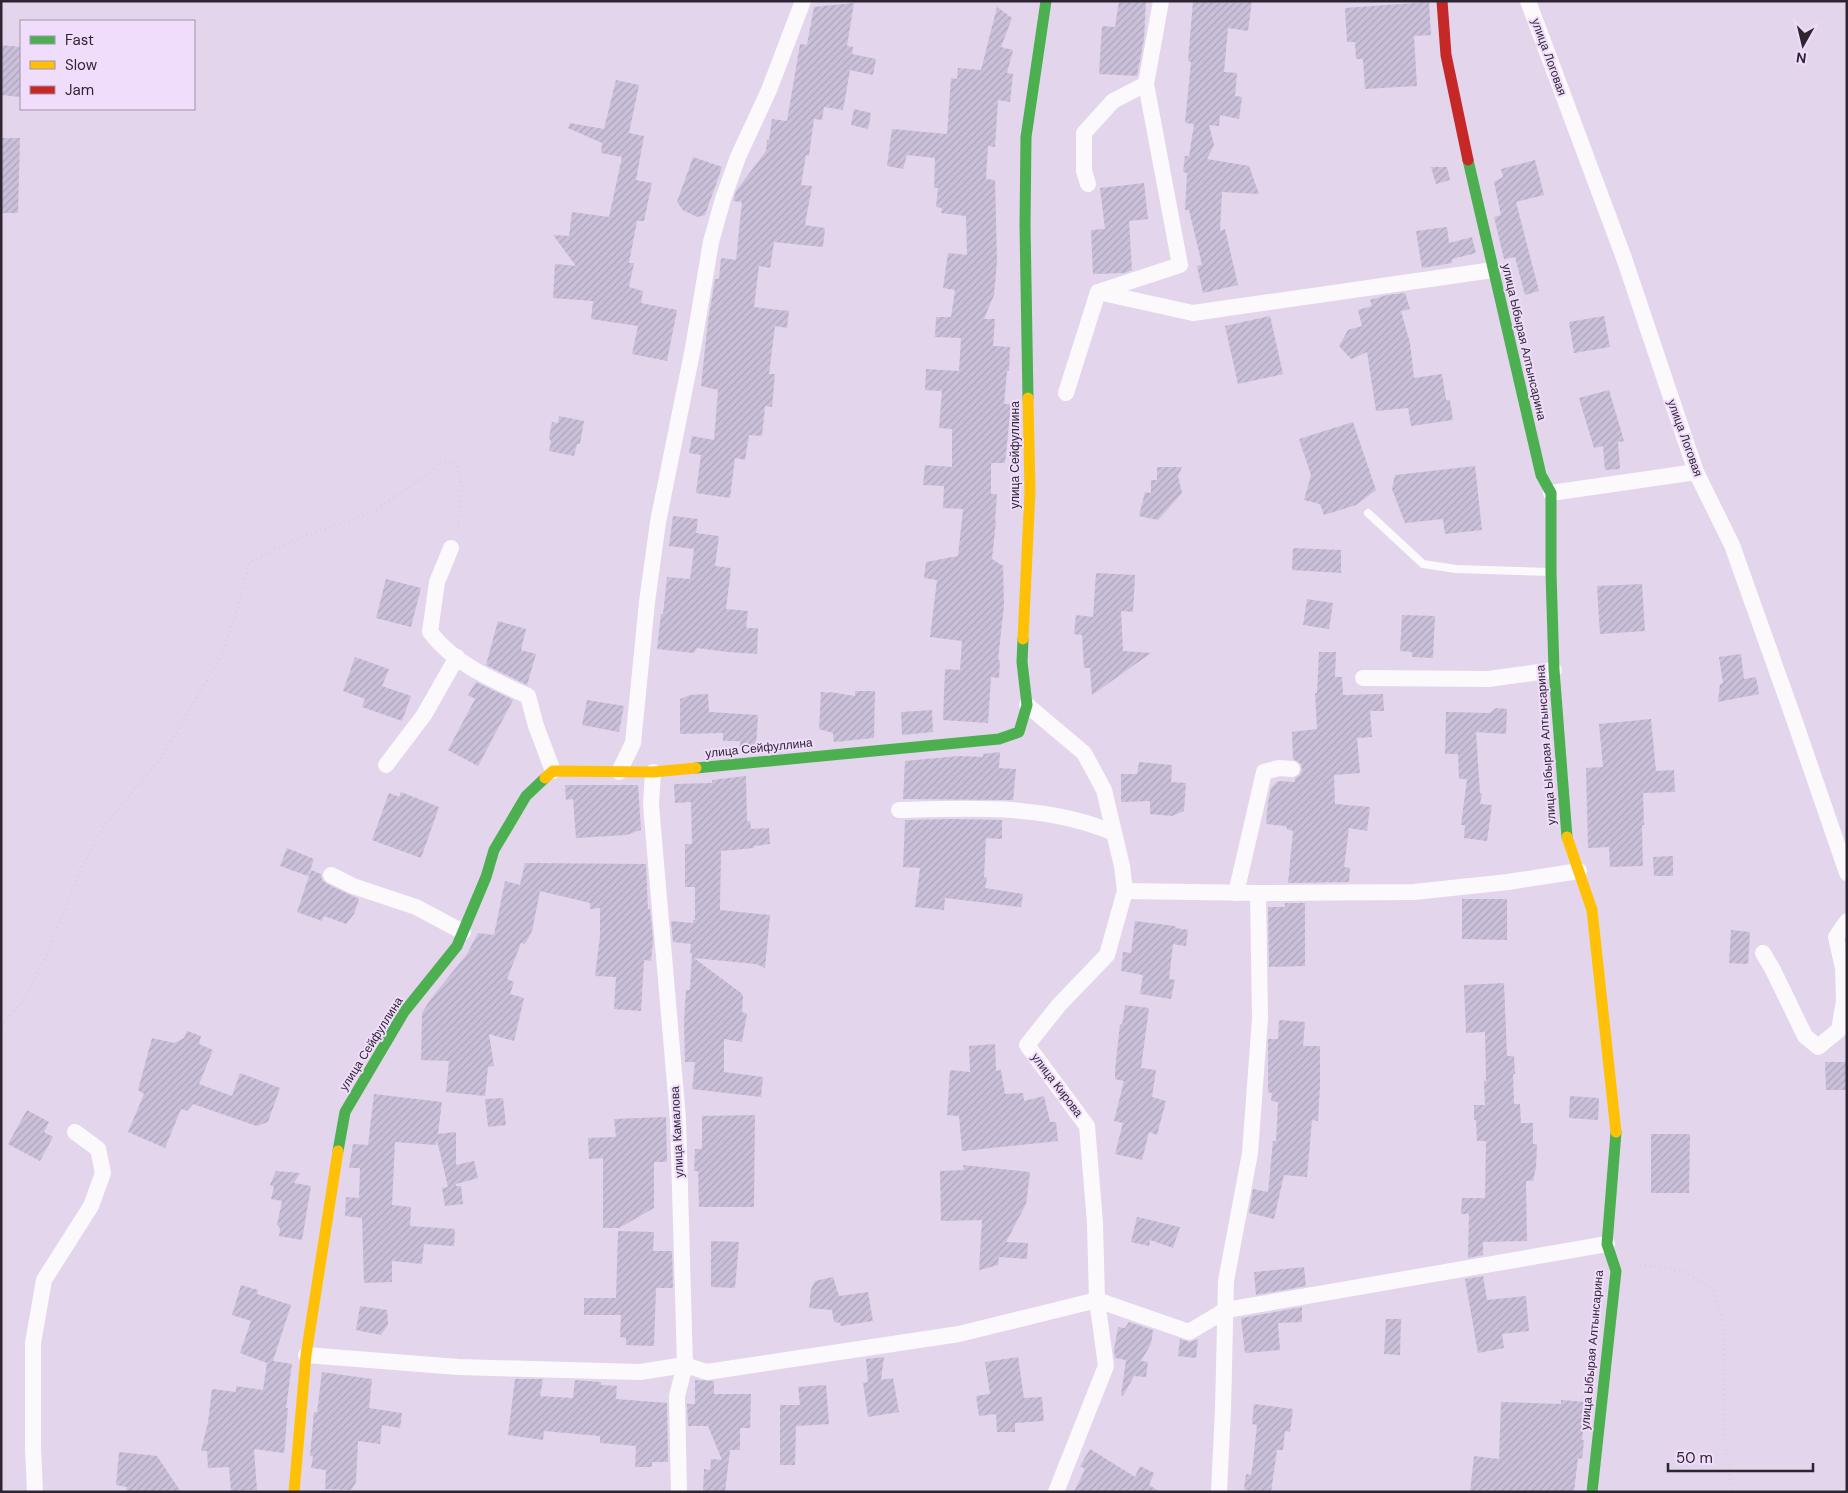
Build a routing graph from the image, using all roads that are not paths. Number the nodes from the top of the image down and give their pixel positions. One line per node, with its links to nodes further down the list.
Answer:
1 (803, 1): 23 (street)
2 (1046, 1): 19 (street, улица Сейфуллина)
3 (1161, 1): 6 (street)
4 (1442, 1): 8 (street, улица Ыбырая Алтынсарина)
5 (1528, 1): 11 (street, улица Логовая)
6 (1146, 84): 7 (street); 9 (street)
7 (1088, 184)
8 (1493, 270): 9 (street); 12 (street, улица Ыбырая Алтынсарина)
9 (1098, 292): 10 (street)
10 (1066, 393)
11 (1696, 472): 12 (street); 28 (street, улица Логовая)
12 (1551, 493): 15 (street, улица Ыбырая Алтынсарина)
13 (1368, 513): 15 (lane)
14 (451, 548): 16 (street)
15 (1551, 572): 17 (street, улица Ыбырая Алтынсарина)
16 (457, 657): 20 (street); 22 (street)
17 (1554, 670): 18 (street); 27 (street, улица Ыбырая Алтынсарина)
18 (1363, 678)
19 (1027, 705): 24 (street, улица Сейфуллина); 26 (street, улица Кирова)
20 (386, 765)
21 (1292, 769): 31 (street)
22 (553, 771): 23 (street, улица Сейфуллина); 34 (street, улица Сейфуллина)
23 (619, 772): 24 (street, улица Сейфуллина)
24 (653, 772): 41 (street, улица Камалова)
25 (899, 810): 26 (street)
26 (1114, 833): 30 (street, улица Кирова)
27 (1579, 871): 32 (street); 37 (street, улица Ыбырая Алтынсарина)
28 (1847, 873)
29 (332, 875): 34 (street)
30 (1124, 891): 31 (street); 38 (street, улица Кирова)
31 (1236, 892): 32 (street)
32 (1258, 893): 39 (street)
33 (1847, 921): 35 (street)
34 (463, 932): 40 (street, улица Сейфуллина)
35 (1763, 953)
36 (75, 1132): 42 (street)
37 (1607, 1244): 39 (street); 47 (street, улица Ыбырая Алтынсарина)
38 (1097, 1300): 39 (street); 41 (street); 45 (street, улица Кирова)
39 (1226, 1310): 46 (street)
40 (306, 1355): 41 (street); 43 (street, улица Сейфуллина)
41 (685, 1365): 44 (street, улица Камалова)
42 (35, 1492)
43 (294, 1492)
44 (679, 1492)
45 (1056, 1492)
46 (1219, 1492)
47 (1592, 1492)

